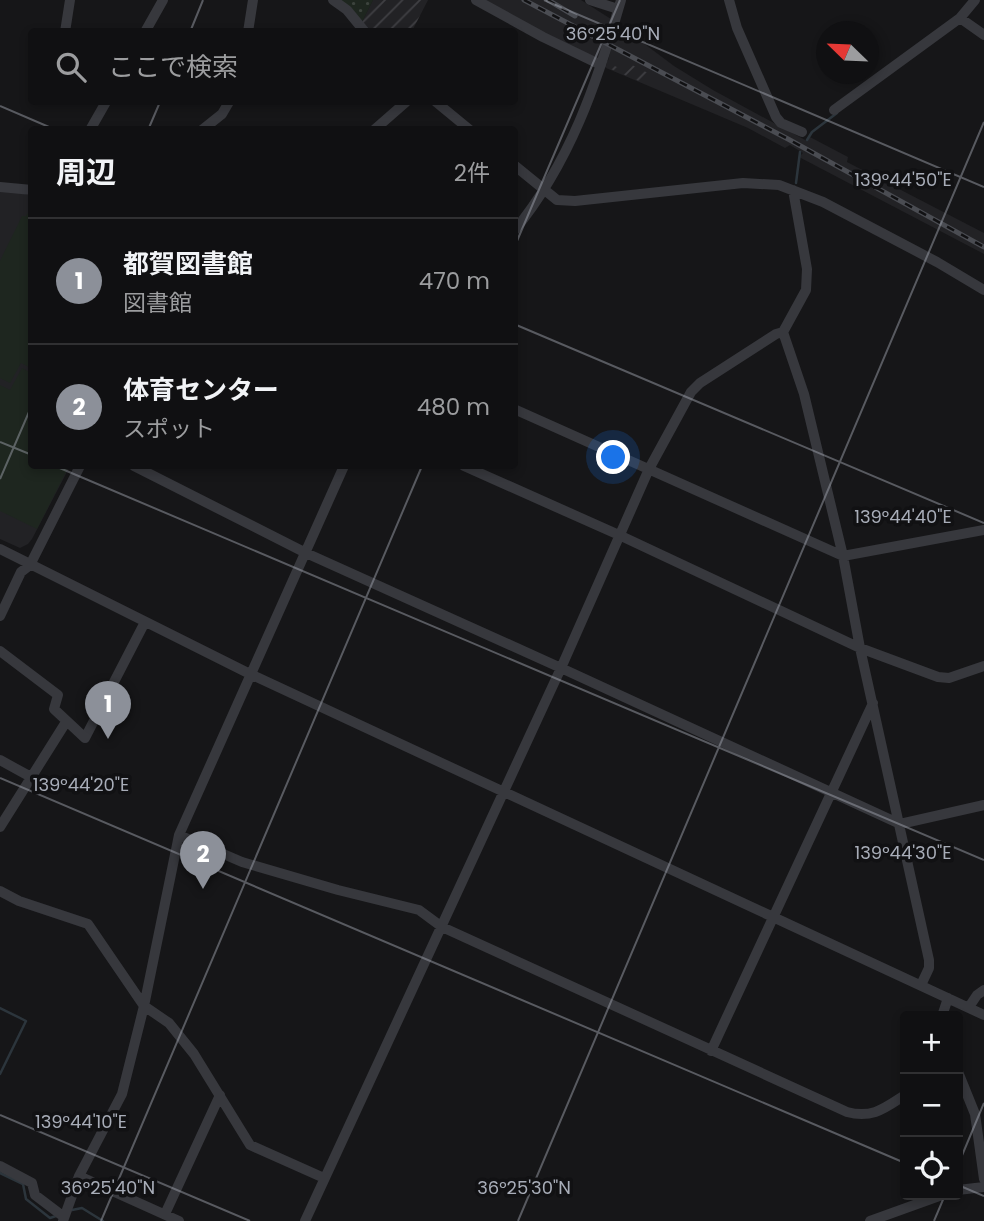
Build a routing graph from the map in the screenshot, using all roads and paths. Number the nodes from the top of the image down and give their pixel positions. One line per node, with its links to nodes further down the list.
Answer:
1 (70, 0): 12 (street)
2 (163, 0): 13 (street)
3 (253, 0): 14 (street)
4 (332, 0): 15 (street)
5 (476, 0): 11 (street)
6 (590, 0): 9 (street)
7 (729, 0): 28 (street)
8 (975, 0): 10 (street)
9 (620, 5): 18 (street)
10 (960, 18): 17 (street); 23 (street)
11 (519, 24): 16 (street); 18 (street)
12 (66, 28)
13 (147, 28)
14 (249, 28)
15 (362, 28)
16 (514, 28)
17 (984, 35)
18 (601, 65): 33 (street)
19 (104, 105): 24 (street)
20 (227, 105): 25 (street)
21 (403, 105): 26 (street)
22 (440, 105): 27 (street)
23 (834, 110)
24 (92, 126)
25 (207, 126)
26 (379, 126)
27 (465, 126)
28 (802, 132)
29 (518, 168): 33 (street)
30 (0, 187): 31 (street)
31 (28, 190)
32 (793, 190): 33 (street); 35 (street); 36 (street)
33 (545, 191): 34 (street)
34 (518, 226)
35 (984, 290)
36 (783, 332): 42 (street); 47 (street)
37 (518, 411): 42 (street)
38 (78, 469): 48 (street)
39 (140, 469): 46 (street)
40 (343, 469): 46 (street)
41 (471, 469): 44 (street)
42 (649, 469): 44 (street); 47 (street)
43 (984, 530): 47 (street)
44 (619, 535): 51 (street); 54 (street)
45 (0, 549): 48 (street)
46 (306, 553): 54 (street); 55 (street)
47 (843, 556): 51 (street)
48 (30, 565): 49 (street); 50 (street)
49 (0, 616)
50 (145, 622): 55 (street); 57 (street)
51 (860, 648): 53 (street); 56 (street)
52 (0, 651): 57 (street)
53 (984, 666)
54 (561, 668): 60 (street); 61 (street)
55 (250, 674): 60 (street); 65 (street)
56 (873, 703): 61 (street); 63 (street)
57 (65, 722): 59 (street)
58 (0, 760): 59 (street)
59 (32, 776): 64 (street)
60 (503, 792): 67 (street); 68 (street)
61 (830, 793): 63 (street); 67 (street)
62 (984, 805): 63 (street)
63 (900, 824): 69 (street)
64 (0, 827)
65 (179, 835): 68 (street); 72 (street)
66 (0, 891): 72 (street)
67 (773, 917): 69 (street); 76 (street)
68 (442, 927): 76 (street); 82 (street)
69 (921, 985): 71 (street)
70 (984, 990): 73 (street)
71 (948, 998): 73 (street); 74 (street)
72 (144, 1006): 78 (street); 81 (street)
73 (969, 1007): 75 (street)
74 (944, 1011)
75 (984, 1015)
76 (711, 1051): 79 (street)
77 (959, 1074): 83 (street)
78 (220, 1095): 82 (street); 87 (street)
79 (900, 1098)
80 (0, 1166): 88 (street)
81 (79, 1176): 87 (street); 88 (street)
82 (324, 1178): 90 (street)
83 (984, 1180)
84 (984, 1187): 85 (street)
85 (963, 1189)
86 (928, 1200): 91 (street)
87 (165, 1214): 89 (street)
88 (64, 1219)
89 (179, 1221)
90 (304, 1221)
91 (870, 1221)

